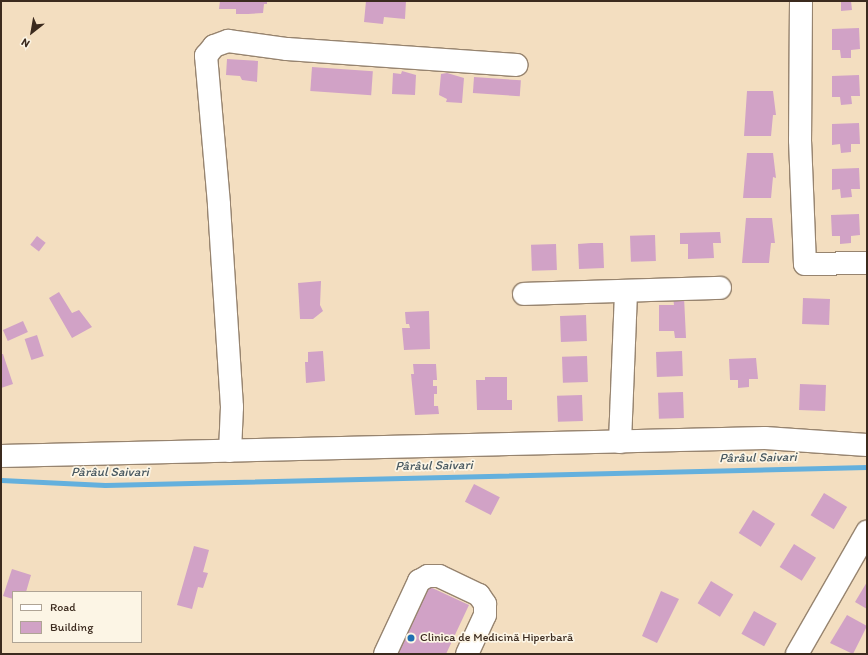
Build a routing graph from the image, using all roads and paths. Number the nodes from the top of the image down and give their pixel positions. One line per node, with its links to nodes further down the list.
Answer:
1 (801, 1): 3 (street)
2 (516, 65): 9 (street)
3 (867, 263)
4 (720, 288): 5 (street)
5 (626, 290): 6 (street); 7 (street)
6 (524, 294)
7 (620, 442): 8 (street); 9 (street)
8 (867, 446)
9 (230, 451): 10 (street)
10 (1, 456)
11 (867, 532): 14 (street)
12 (385, 654): 13 (street)
13 (467, 654)
14 (797, 654)

